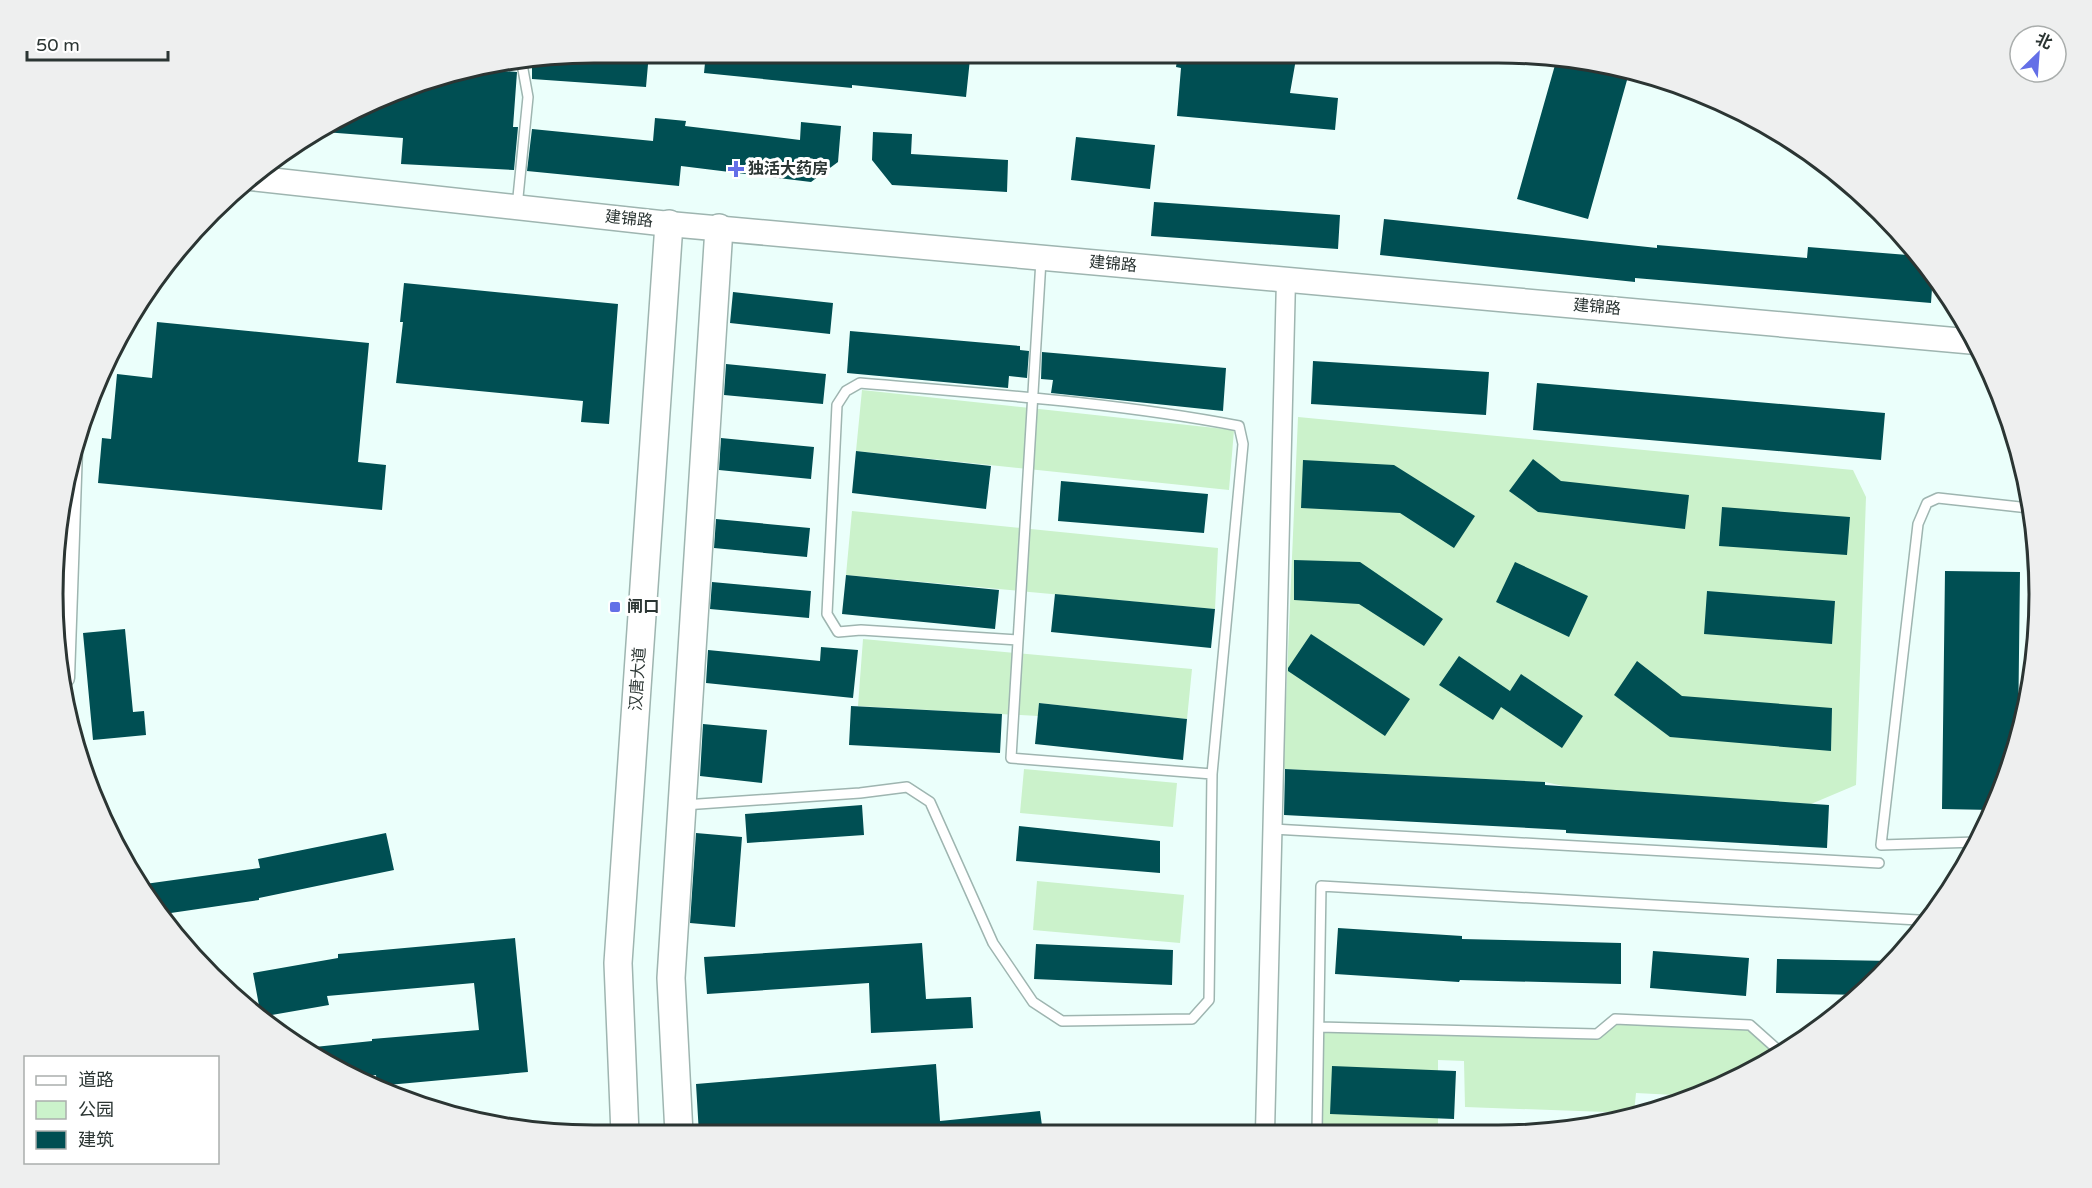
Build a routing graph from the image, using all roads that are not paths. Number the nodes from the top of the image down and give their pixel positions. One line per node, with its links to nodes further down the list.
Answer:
1 (523, 68): 3 (lane)
2 (263, 179): 3 (street, 建锦路)
3 (518, 207): 4 (street, 建锦路)
4 (669, 224): 5 (street, 建锦路); 22 (main road, 汉唐大道)
5 (719, 228): 6 (street, 建锦路); 15 (main road)
6 (1041, 257): 7 (street, 建锦路); 9 (lane)
7 (1286, 279): 8 (street, 建锦路); 16 (street)
8 (1964, 341)
9 (1032, 398): 12 (lane); 12 (lane); 14 (lane)
10 (71, 503): 13 (street)
11 (2021, 507): 17 (lane)
12 (1018, 640): 14 (lane)
13 (66, 647)
14 (1212, 774): 15 (lane)
15 (682, 806): 23 (main road)
16 (1273, 829): 18 (lane); 24 (street)
17 (1967, 842)
18 (1879, 864)
19 (1917, 920): 20 (lane)
20 (1319, 1027): 21 (lane); 25 (lane)
21 (1775, 1047)
22 (625, 1125)
23 (679, 1125)
24 (1265, 1125)
25 (1317, 1125)

